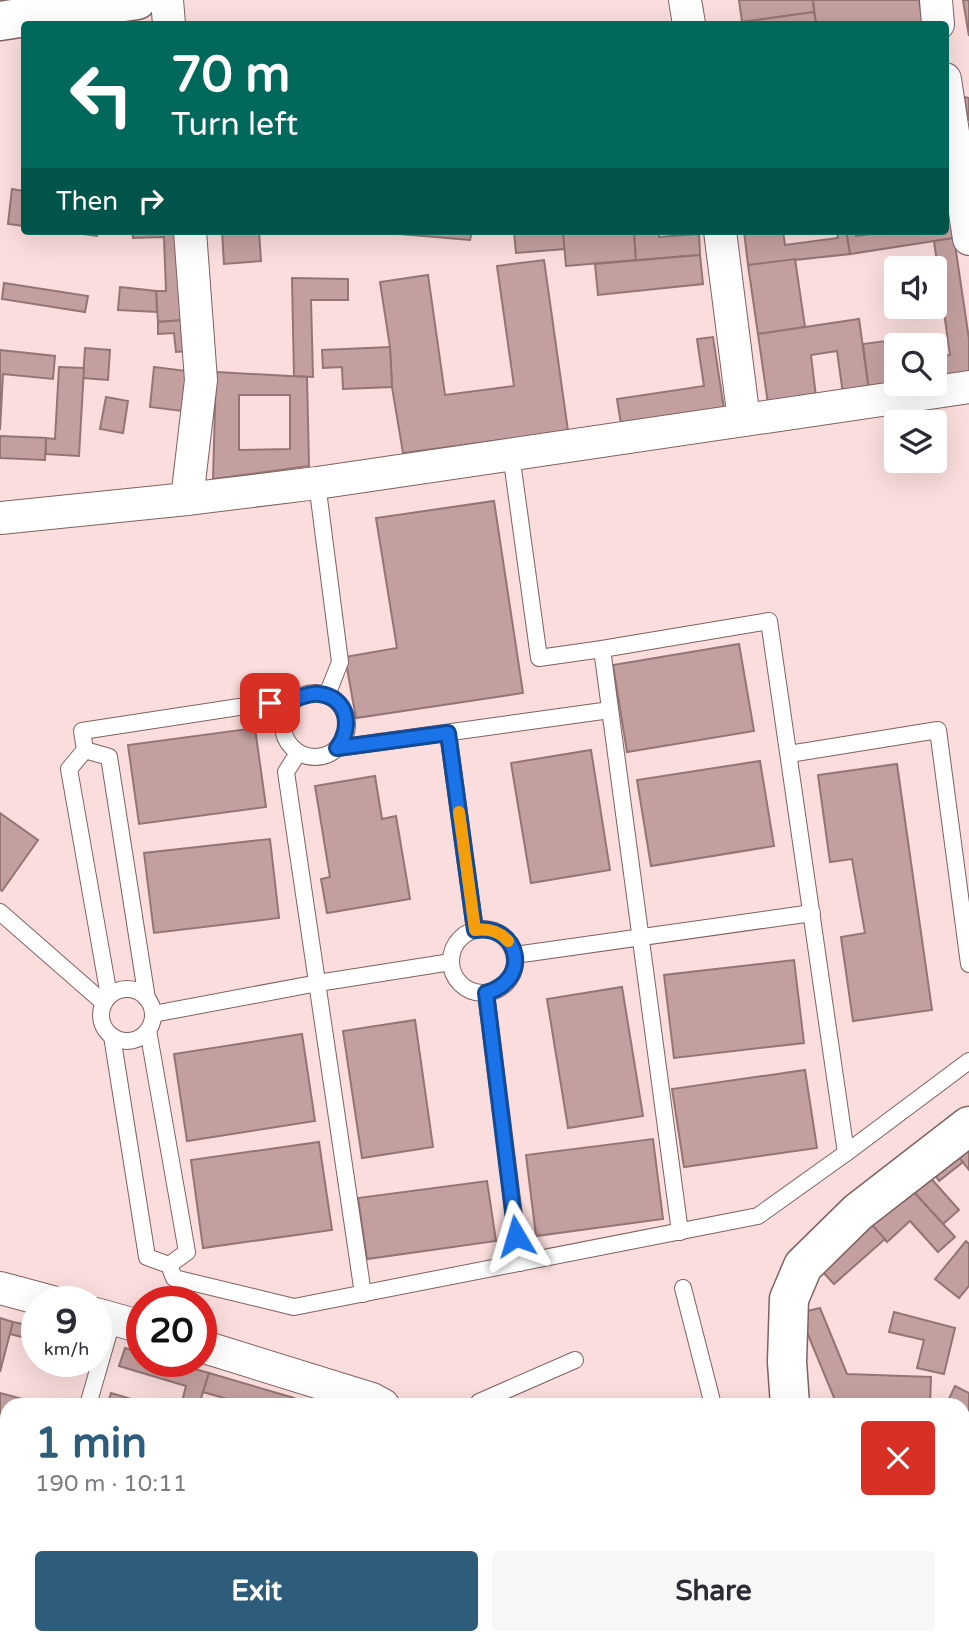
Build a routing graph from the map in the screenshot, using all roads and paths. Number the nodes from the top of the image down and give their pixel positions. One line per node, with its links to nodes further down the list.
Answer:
1 (137, 0): 5 (street)
2 (167, 0): 6 (street)
3 (685, 0): 7 (street)
4 (936, 0): 8 (street)
5 (0, 21)
6 (169, 21)
7 (688, 21)
8 (939, 21)
9 (969, 76): 10 (street)
10 (949, 77)
11 (949, 104): 14 (street)
12 (190, 235): 19 (street)
13 (721, 235): 16 (street)
14 (969, 239)
15 (969, 387): 16 (street)
16 (744, 420): 17 (street)
17 (511, 454): 18 (street); 21 (lane)
18 (317, 483): 19 (street); 22 (lane)
19 (187, 499): 20 (street)
20 (0, 518)
21 (602, 649): 24 (lane); 29 (lane)
22 (327, 695): 23 (lane); 26 (lane)
23 (297, 698): 27 (lane); 28 (lane)
24 (610, 710): 25 (lane); 33 (lane)
25 (448, 733): 26 (lane); 32 (lane)
26 (337, 748): 28 (lane)
27 (85, 750): 39 (lane); 40 (lane)
28 (298, 753): 37 (lane)
29 (789, 754): 31 (lane); 36 (lane)
30 (0, 912): 39 (lane)
31 (812, 913): 33 (lane); 44 (lane)
32 (475, 930): 34 (lane); 35 (lane)
33 (641, 937): 34 (lane); 45 (lane)
34 (515, 955): 38 (lane)
35 (451, 961): 37 (lane); 38 (lane)
36 (969, 964)
37 (318, 983): 40 (lane); 50 (lane)
38 (486, 993): 46 (lane)
39 (106, 1000): 40 (lane); 41 (lane)
40 (149, 1014): 41 (lane); 47 (lane)
41 (112, 1036): 47 (lane)
42 (969, 1061): 44 (lane)
43 (969, 1126): 59 (street)
44 (846, 1153): 45 (lane)
45 (680, 1232): 46 (lane)
46 (520, 1263): 50 (lane)
47 (169, 1265): 50 (lane)
48 (0, 1288): 51 (street)
49 (684, 1289): 58 (lane)
50 (363, 1293)
51 (21, 1294)
52 (117, 1320): 55 (lane)
53 (217, 1351): 56 (street)
54 (575, 1360): 57 (lane)
55 (90, 1398)
56 (369, 1398)
57 (487, 1398)
58 (711, 1398)
59 (790, 1398)

